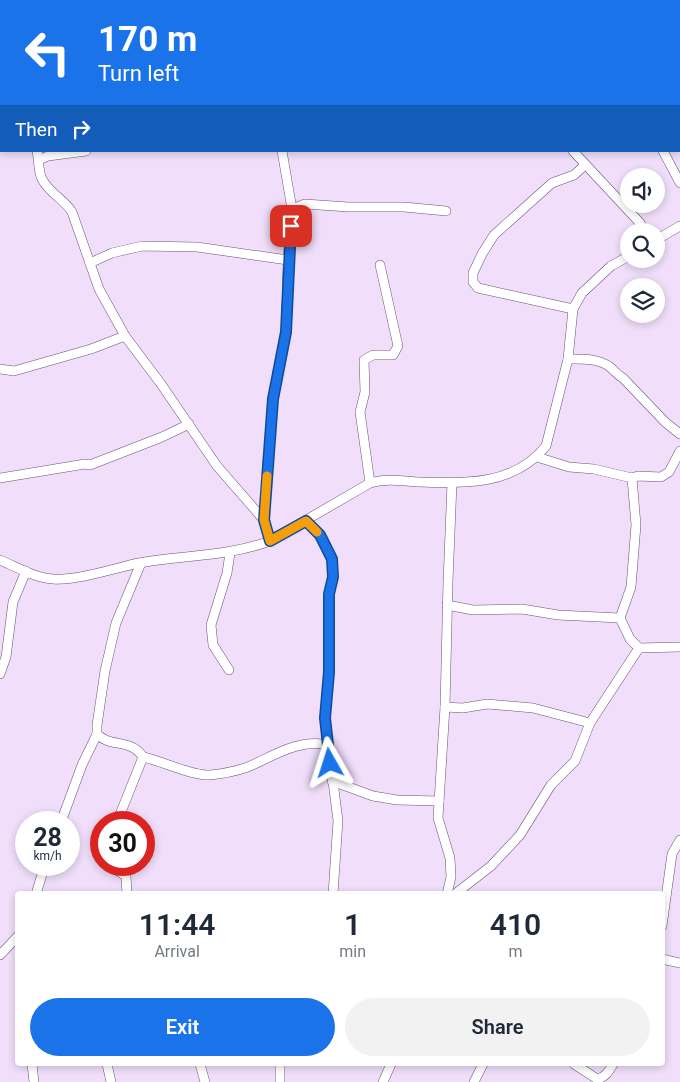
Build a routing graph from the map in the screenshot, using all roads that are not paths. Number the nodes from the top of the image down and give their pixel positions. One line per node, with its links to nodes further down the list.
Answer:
1 (78, 152): 5 (street)
2 (282, 152): 8 (street)
3 (574, 152): 6 (street)
4 (664, 152): 7 (street)
5 (38, 156): 15 (street)
6 (585, 165): 10 (street); 17 (street)
7 (680, 183)
8 (292, 209): 9 (street); 13 (street)
9 (446, 211)
10 (640, 223)
11 (680, 226): 12 (street)
12 (665, 235)
13 (288, 260): 15 (street); 29 (street)
14 (620, 261): 17 (street)
15 (90, 263): 18 (street)
16 (380, 265): 27 (street)
17 (573, 309): 19 (street)
18 (125, 336): 20 (street); 21 (street)
19 (568, 359): 22 (street); 24 (street)
20 (0, 369)
21 (189, 424): 25 (street); 29 (street)
22 (680, 434)
23 (680, 451): 26 (street)
24 (537, 457): 26 (street); 28 (street)
25 (0, 478)
26 (632, 478): 37 (street)
27 (370, 483): 28 (street); 30 (street)
28 (452, 483): 36 (street)
29 (264, 520): 31 (street)
30 (306, 521): 31 (street); 45 (street)
31 (270, 541): 32 (street)
32 (230, 553): 34 (street); 40 (street)
33 (0, 560): 35 (street)
34 (141, 563): 35 (street); 44 (street)
35 (26, 571): 41 (street)
36 (447, 605): 37 (street); 42 (street)
37 (620, 618): 38 (street)
38 (639, 648): 39 (street); 43 (street)
39 (680, 648)
40 (229, 670)
41 (0, 674)
42 (446, 707): 43 (street); 48 (street)
43 (590, 723): 59 (street)
44 (97, 734): 46 (street); 49 (street)
45 (328, 745): 46 (street); 47 (street)
46 (143, 757): 50 (street)
47 (332, 781): 48 (street); 57 (street)
48 (439, 800): 58 (street)
49 (65, 811)
50 (121, 811)
51 (680, 840): 52 (street)
52 (676, 856): 60 (street)
53 (42, 876): 55 (street)
54 (126, 876): 56 (street)
55 (37, 891)
56 (127, 891)
57 (333, 891)
58 (448, 891)
59 (459, 891)
60 (665, 911)
61 (15, 939): 62 (street)
62 (0, 955)
63 (665, 960): 64 (street)
64 (680, 963)
65 (32, 1066): 74 (street)
66 (107, 1066): 75 (street)
67 (201, 1066): 76 (street)
68 (280, 1066): 77 (street)
69 (390, 1066): 78 (street)
70 (482, 1066): 79 (street)
71 (577, 1066): 73 (street)
72 (611, 1066): 73 (street)
73 (600, 1080)
74 (34, 1082)
75 (111, 1082)
76 (205, 1082)
77 (280, 1082)
78 (383, 1082)
79 (474, 1082)

